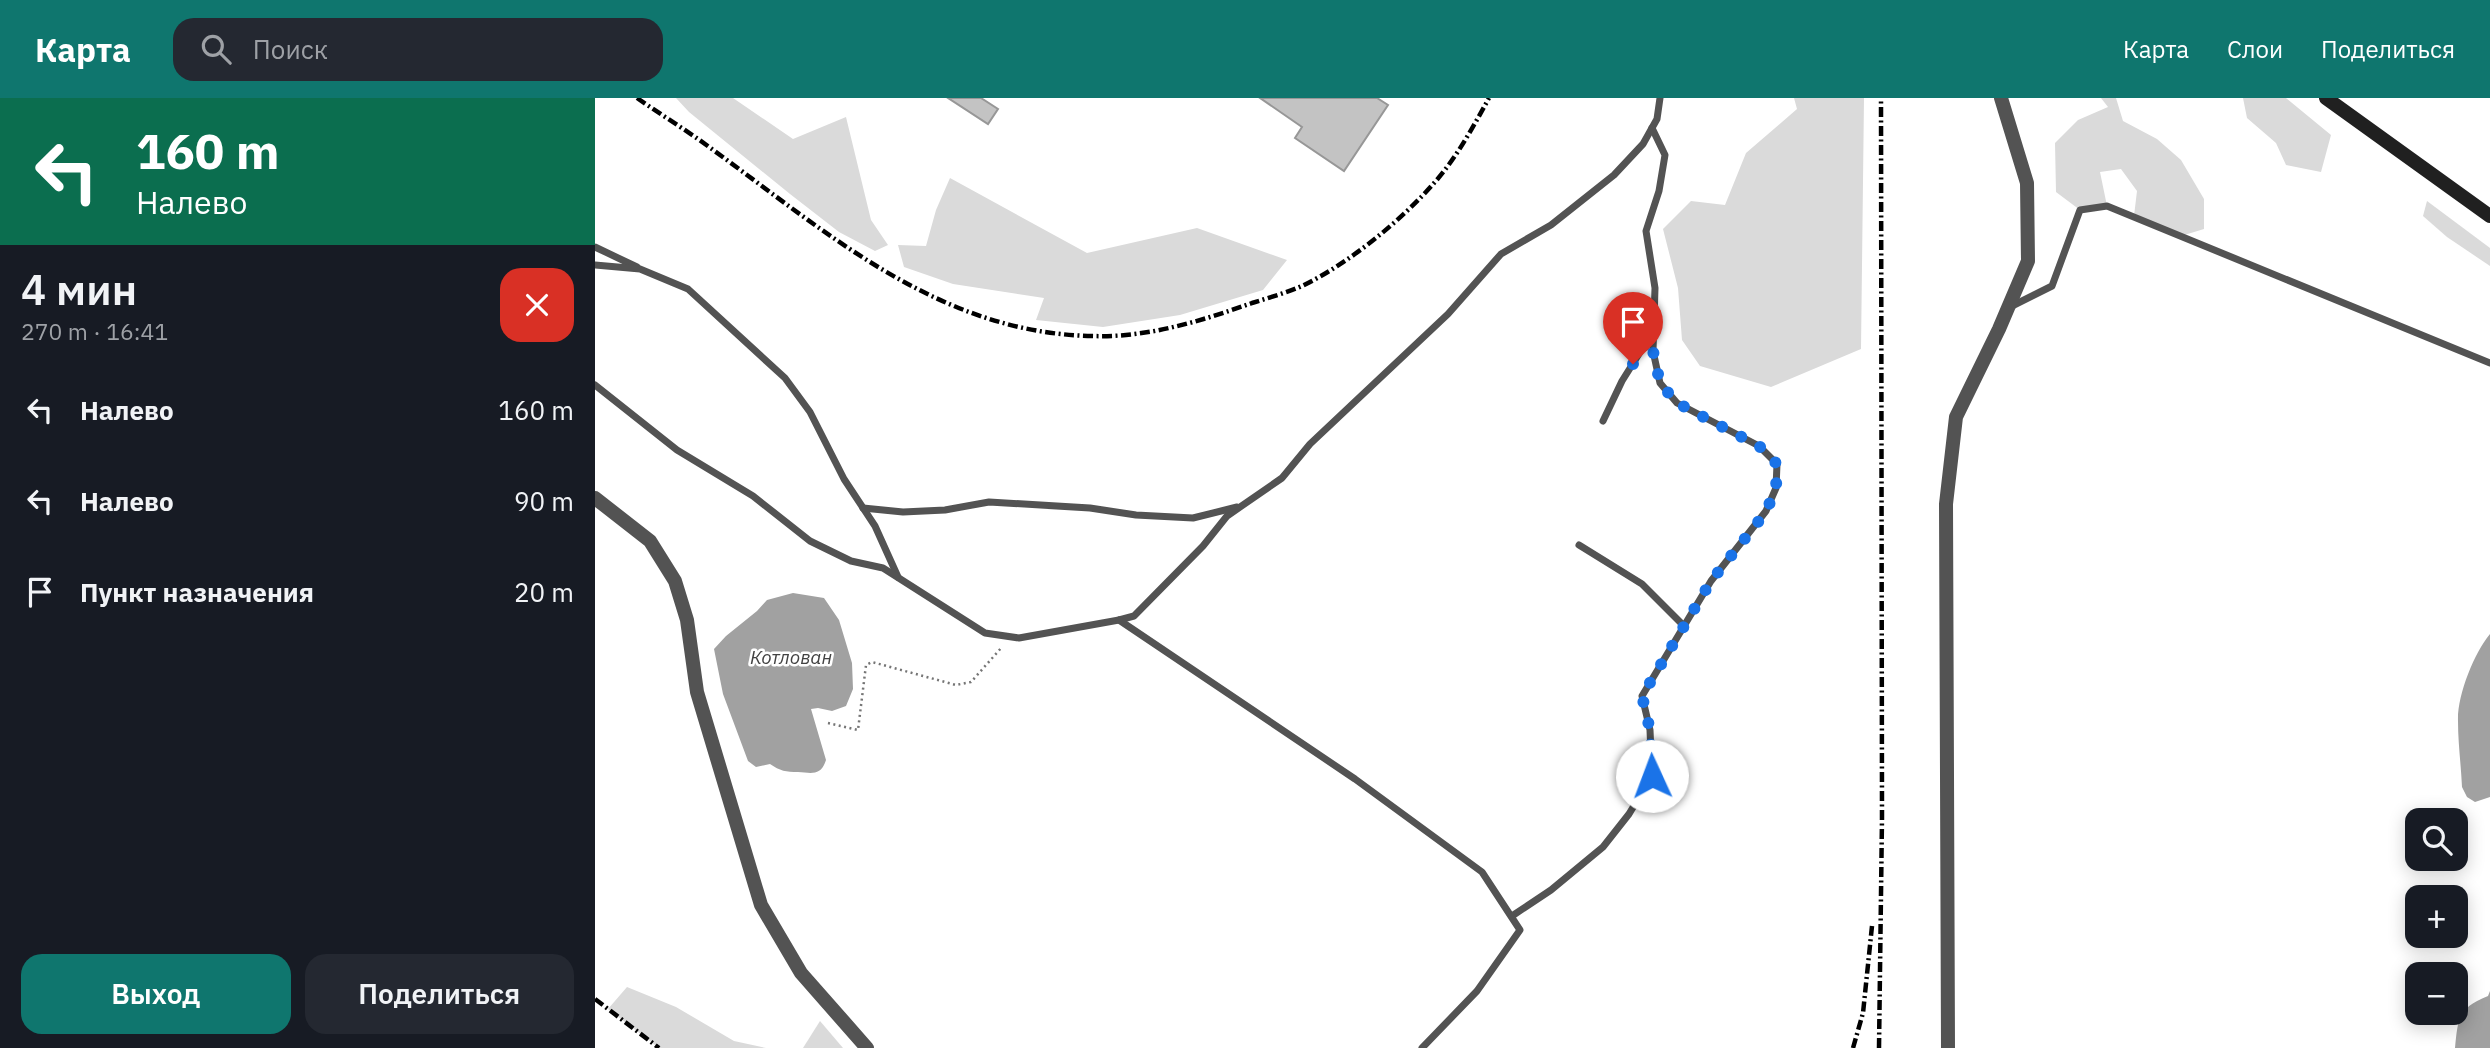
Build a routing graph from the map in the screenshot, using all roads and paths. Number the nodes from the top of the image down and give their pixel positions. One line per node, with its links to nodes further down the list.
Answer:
1 (1660, 98): 4 (lane)
2 (2001, 98): 9 (street)
3 (2326, 98): 5 (main road)
4 (1652, 128): 10 (lane); 15 (lane)
5 (2490, 216)
6 (595, 247): 8 (lane)
7 (595, 265): 8 (lane)
8 (641, 269): 16 (lane)
9 (2008, 308): 11 (lane); 26 (street)
10 (1654, 329): 13 (lane); 20 (lane)
11 (2490, 363)
12 (595, 385): 18 (lane)
13 (1604, 421)
14 (595, 498): 24 (street)
15 (1241, 506): 16 (lane); 19 (lane)
16 (863, 508): 18 (lane)
17 (1579, 545): 20 (lane)
18 (899, 578): 21 (lane)
19 (1119, 620): 21 (lane); 23 (lane)
20 (1684, 626): 23 (lane)
21 (1011, 637): 22 (path)
22 (828, 723)
23 (1511, 916): 25 (lane)
24 (867, 1048)
25 (1422, 1048)
26 (1948, 1048)

